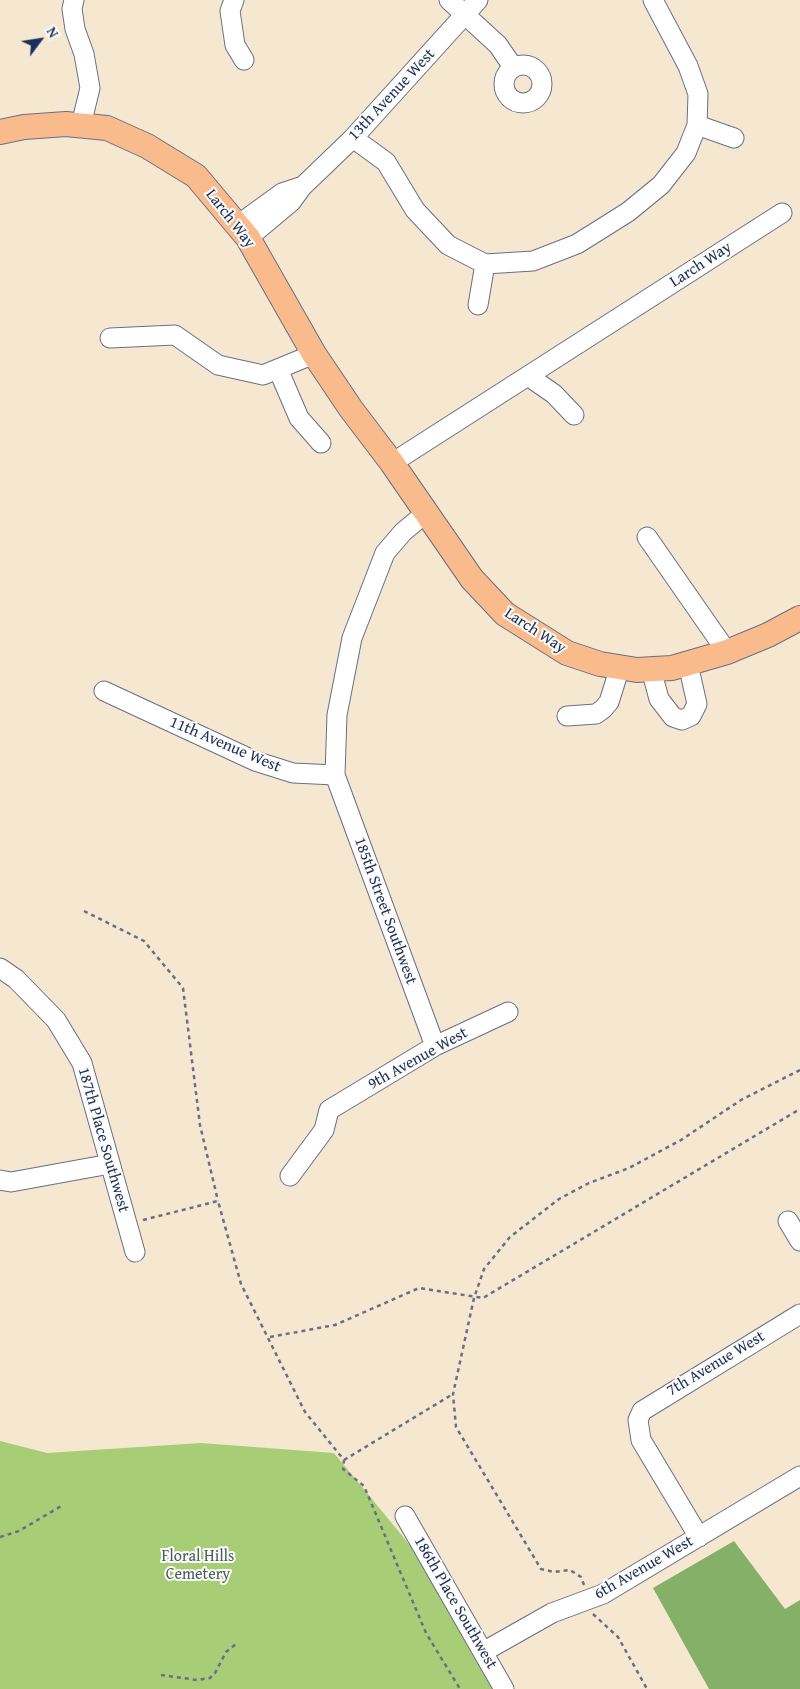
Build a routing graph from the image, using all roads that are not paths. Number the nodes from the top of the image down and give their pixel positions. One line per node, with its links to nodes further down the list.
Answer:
1 (74, 0): 9 (street)
2 (234, 0): 7 (street)
3 (449, 0): 6 (street)
4 (478, 0): 6 (street, 13th Avenue West)
5 (653, 0): 10 (street)
6 (466, 14): 8 (street); 12 (street, 13th Avenue West)
7 (244, 60)
8 (513, 68)
9 (82, 125): 11 (main road, Larch Way); 15 (main road, Larch Way)
10 (697, 125): 13 (street); 16 (street)
11 (0, 132)
12 (353, 138): 15 (street, 13th Avenue West); 16 (street)
13 (734, 138)
14 (782, 213): 21 (street, Larch Way)
15 (243, 231): 19 (main road, Larch Way)
16 (485, 264): 17 (street)
17 (478, 305)
18 (110, 338): 20 (street)
19 (314, 354): 20 (street); 24 (main road, Larch Way)
20 (278, 369): 23 (street)
21 (528, 376): 22 (street); 24 (street, Larch Way)
22 (574, 415)
23 (321, 444)
24 (392, 463): 25 (main road, Larch Way)
25 (426, 512): 30 (main road, Larch Way); 34 (street)
26 (646, 537): 28 (street)
27 (800, 618): 28 (main road, Larch Way)
28 (727, 652): 29 (main road, Larch Way)
29 (688, 664): 31 (main road, Larch Way); 31 (street)
30 (620, 667): 31 (main road, Larch Way); 33 (street)
31 (651, 669)
32 (104, 691): 34 (street, 11th Avenue West)
33 (567, 716)
34 (335, 774): 37 (street, 185th Street Southwest)
35 (0, 968): 38 (street, 187th Place Southwest)
36 (508, 1012): 37 (street, 9th Avenue West)
37 (435, 1046): 39 (street, 9th Avenue West)
38 (110, 1164): 40 (street); 43 (street, 187th Place Southwest)
39 (290, 1176)
40 (0, 1180)
41 (788, 1221): 42 (street)
42 (800, 1241)
43 (135, 1252)
44 (800, 1314): 47 (street, 7th Avenue West)
45 (800, 1476): 47 (street, 6th Avenue West)
46 (405, 1516): 48 (street, 186th Place Southwest)
47 (699, 1537): 48 (street, 6th Avenue West)
48 (483, 1652): 49 (street, 186th Place Southwest)
49 (504, 1689)

